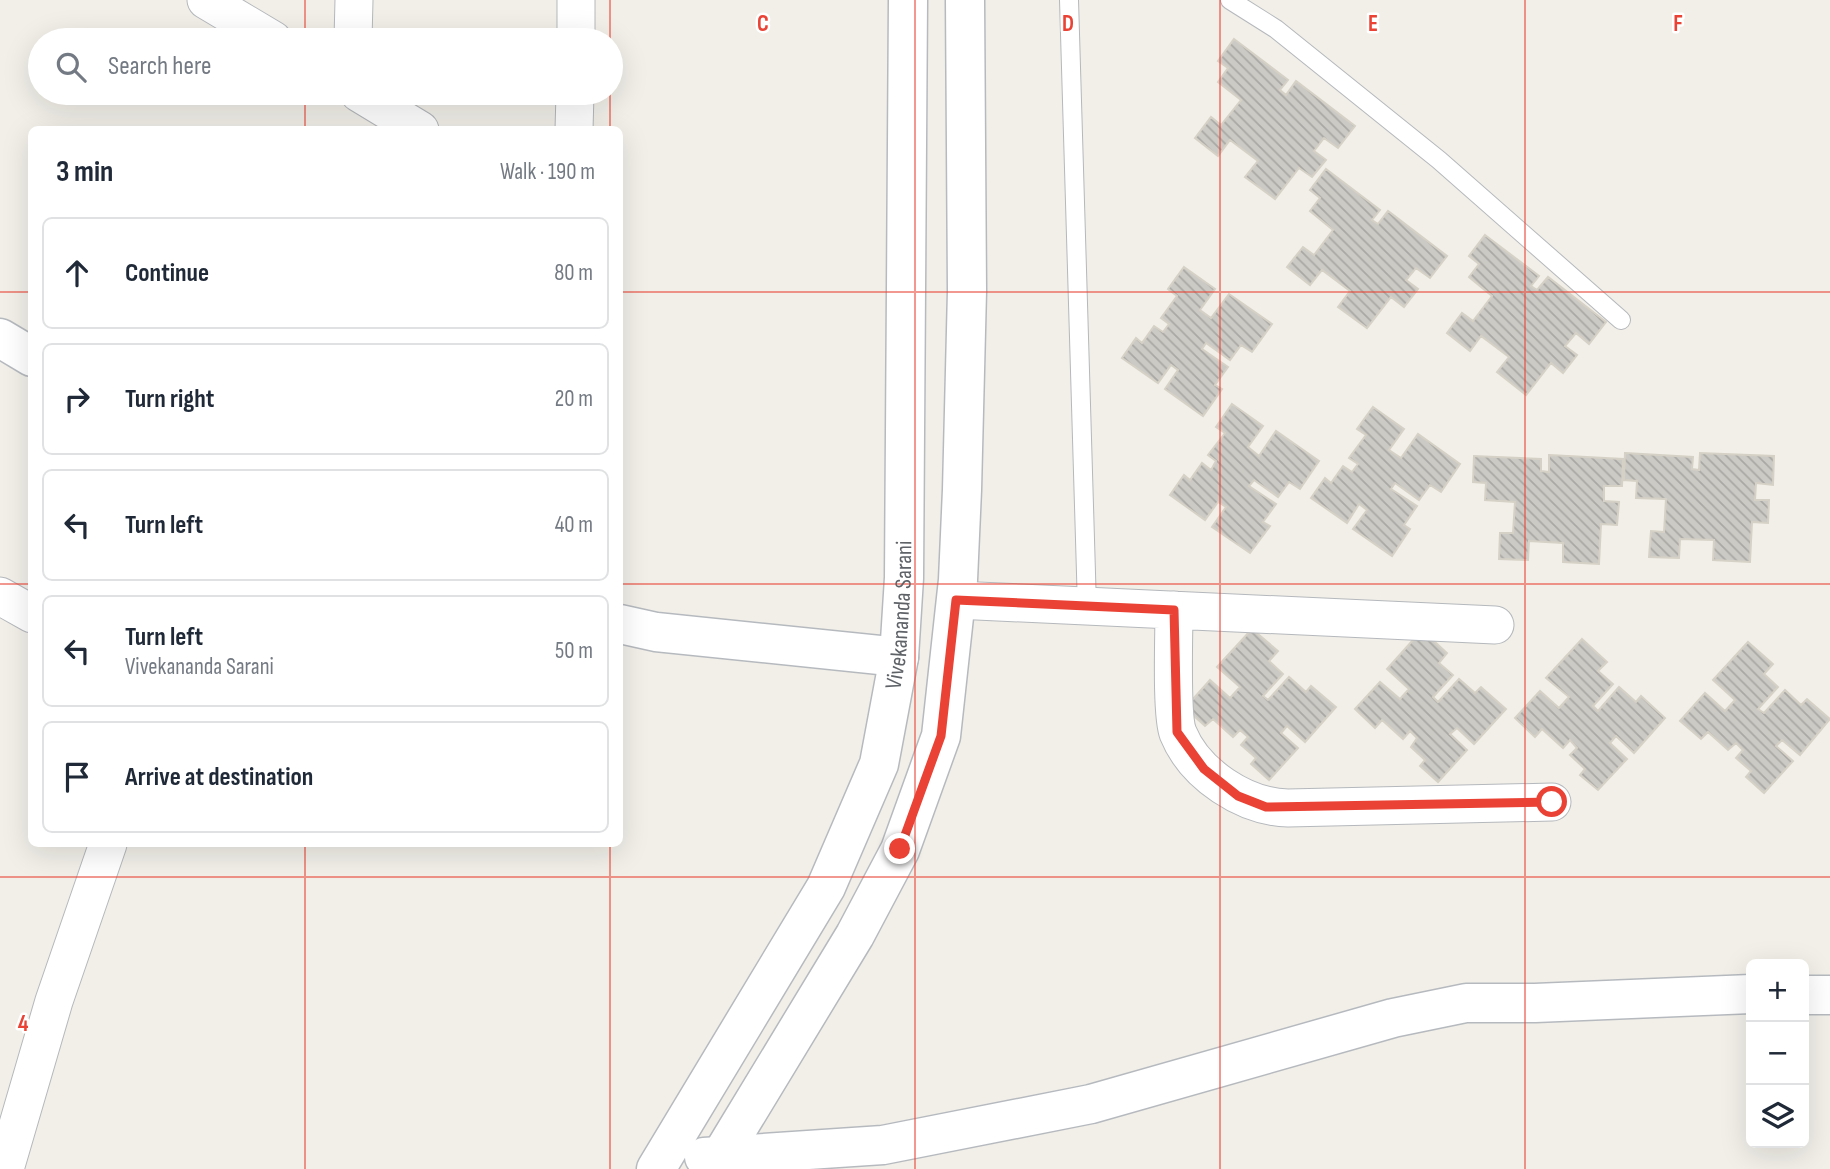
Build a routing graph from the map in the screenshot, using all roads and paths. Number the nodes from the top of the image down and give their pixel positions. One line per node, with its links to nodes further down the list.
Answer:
1 (206, 0): 8 (street)
2 (354, 0): 9 (street)
3 (576, 0): 10 (street)
4 (908, 0): 25 (street, Vivekananda Sarani)
5 (965, 0): 19 (street)
6 (1069, 0): 20 (lane)
7 (1230, 0): 15 (lane)
8 (253, 28)
9 (354, 28)
10 (576, 28)
11 (379, 105): 13 (street)
12 (575, 105): 14 (street)
13 (413, 126)
14 (574, 126)
15 (1621, 320)
16 (0, 338): 17 (street)
17 (28, 355)
18 (0, 596): 22 (street)
19 (956, 600): 20 (street); 31 (street)
20 (1087, 607): 21 (street)
21 (1174, 610): 24 (street); 26 (street)
22 (28, 612)
23 (623, 625): 25 (street)
24 (1495, 625)
25 (899, 657): 32 (street, Vivekananda Sarani)
26 (1552, 802)
27 (107, 847): 33 (street)
28 (1746, 993): 31 (street)
29 (1809, 995): 30 (street)
30 (1830, 995)
31 (717, 1162): 32 (street)
32 (658, 1166)
33 (5, 1169)

